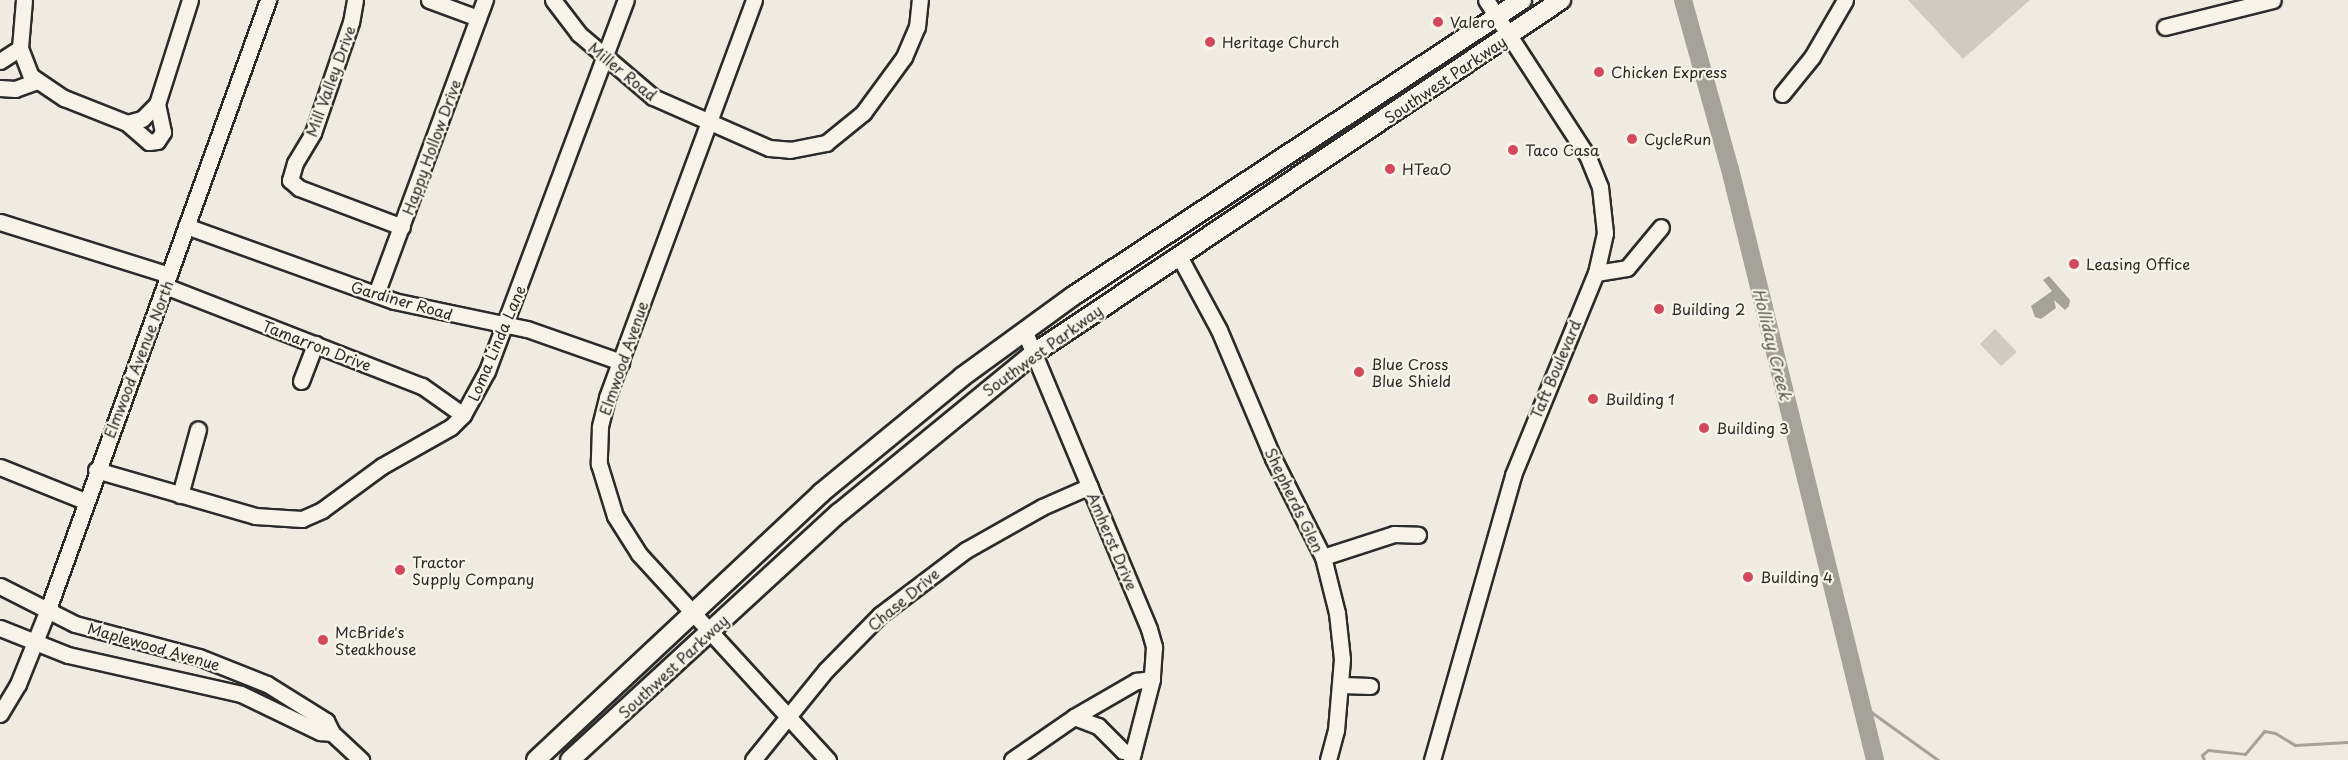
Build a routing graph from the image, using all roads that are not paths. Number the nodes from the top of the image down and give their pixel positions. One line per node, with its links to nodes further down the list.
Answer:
1 (24, 0): 20 (street)
2 (190, 0): 26 (street)
3 (268, 0): 32 (street, Elmwood Avenue North)
4 (355, 0): 33 (street, Mill Valley Drive)
5 (429, 0): 17 (street)
6 (485, 0): 17 (street, Happy Hollow Drive)
7 (553, 0): 21 (street, Miller Road)
8 (626, 0): 21 (street, Loma Linda Lane)
9 (754, 0): 29 (street, Elmwood Avenue)
10 (920, 0): 29 (street, Miller Road)
11 (1486, 0): 16 (street, Taft Boulevard)
12 (1522, 0): 16 (main road, Southwest Parkway)
13 (1561, 0): 19 (main road, Southwest Parkway)
14 (1845, 0): 25 (street)
15 (2273, 0): 18 (street)
16 (1495, 16): 19 (street, Taft Boulevard); 27 (main road, Southwest Parkway)
17 (478, 18): 33 (street, Happy Hollow Drive)
18 (2165, 27)
19 (1509, 36): 30 (main road, Southwest Parkway); 36 (street, Taft Boulevard)
20 (20, 48): 22 (street); 23 (street)
21 (604, 58): 29 (street, Miller Road); 39 (street, Loma Linda Lane)
22 (0, 61)
23 (37, 81): 24 (street); 28 (street)
24 (0, 88)
25 (1782, 94)
26 (157, 104): 28 (street); 28 (street)
27 (1343, 117): 30 (main road); 40 (main road, Southwest Parkway)
28 (127, 123)
29 (708, 123): 43 (street, Elmwood Avenue)
30 (1360, 136): 35 (main road, Southwest Parkway)
31 (0, 222): 37 (street, Tamarron Drive)
32 (186, 226): 37 (street, Elmwood Avenue North); 38 (street, Gardiner Road)
33 (402, 227): 38 (street, Happy Hollow Drive)
34 (1660, 227): 36 (street)
35 (1179, 256): 42 (main road, Southwest Parkway); 55 (street, Shepherds Glen)
36 (1596, 273): 77 (street, Taft Boulevard)
37 (167, 280): 41 (street, Tamarron Drive); 50 (street, Elmwood Avenue North)
38 (376, 294): 39 (street, Gardiner Road)
39 (506, 324): 43 (street, Gardiner Road); 46 (street, Loma Linda Lane)
40 (1024, 330): 42 (street, Amherst Drive); 45 (main road, Southwest Parkway)
41 (315, 344): 44 (street); 46 (street, Tamarron Drive)
42 (1033, 354): 47 (main road, Southwest Parkway); 51 (street, Amherst Drive)
43 (621, 363): 58 (street, Elmwood Avenue)
44 (301, 381)
45 (924, 407): 47 (main road); 58 (main road, Southwest Parkway)
46 (463, 415): 52 (street, Loma Linda Lane)
47 (941, 426): 60 (main road, Southwest Parkway)
48 (198, 429): 52 (street)
49 (0, 467): 53 (street)
50 (96, 470): 52 (street, Loma Linda Lane); 53 (street, Elmwood Avenue North)
51 (1090, 486): 62 (street, Amherst Drive); 66 (street, Chase Drive)
52 (180, 495)
53 (85, 501): 57 (street, Elmwood Avenue North)
54 (1418, 535): 55 (street)
55 (1323, 557): 63 (street, Shepherds Glen)
56 (0, 586): 57 (street, Maplewood Avenue)
57 (47, 612): 61 (street, Elmwood Avenue North); 68 (street, Maplewood Avenue)
58 (693, 613): 60 (street, Elmwood Avenue); 71 (main road, Southwest Parkway)
59 (0, 628): 61 (street, Maplewood Avenue)
60 (710, 632): 66 (street, Elmwood Avenue); 72 (main road, Southwest Parkway)
61 (35, 645): 65 (street, Elmwood Avenue North); 68 (street, Maplewood Avenue)
62 (1152, 679): 67 (street); 69 (street, Amherst Drive)
63 (1342, 686): 64 (street); 76 (street, Shepherds Glen)
64 (1370, 686)
65 (0, 714)
66 (786, 716): 73 (street, Chase Drive); 74 (street, Elmwood Avenue)
67 (1074, 717): 69 (street); 75 (street)
68 (332, 733): 70 (street, Maplewood Avenue)
69 (1132, 757)
70 (361, 760)
71 (536, 760)
72 (570, 760)
73 (753, 760)
74 (828, 760)
75 (1012, 760)
76 (1328, 760)
77 (1432, 760)

